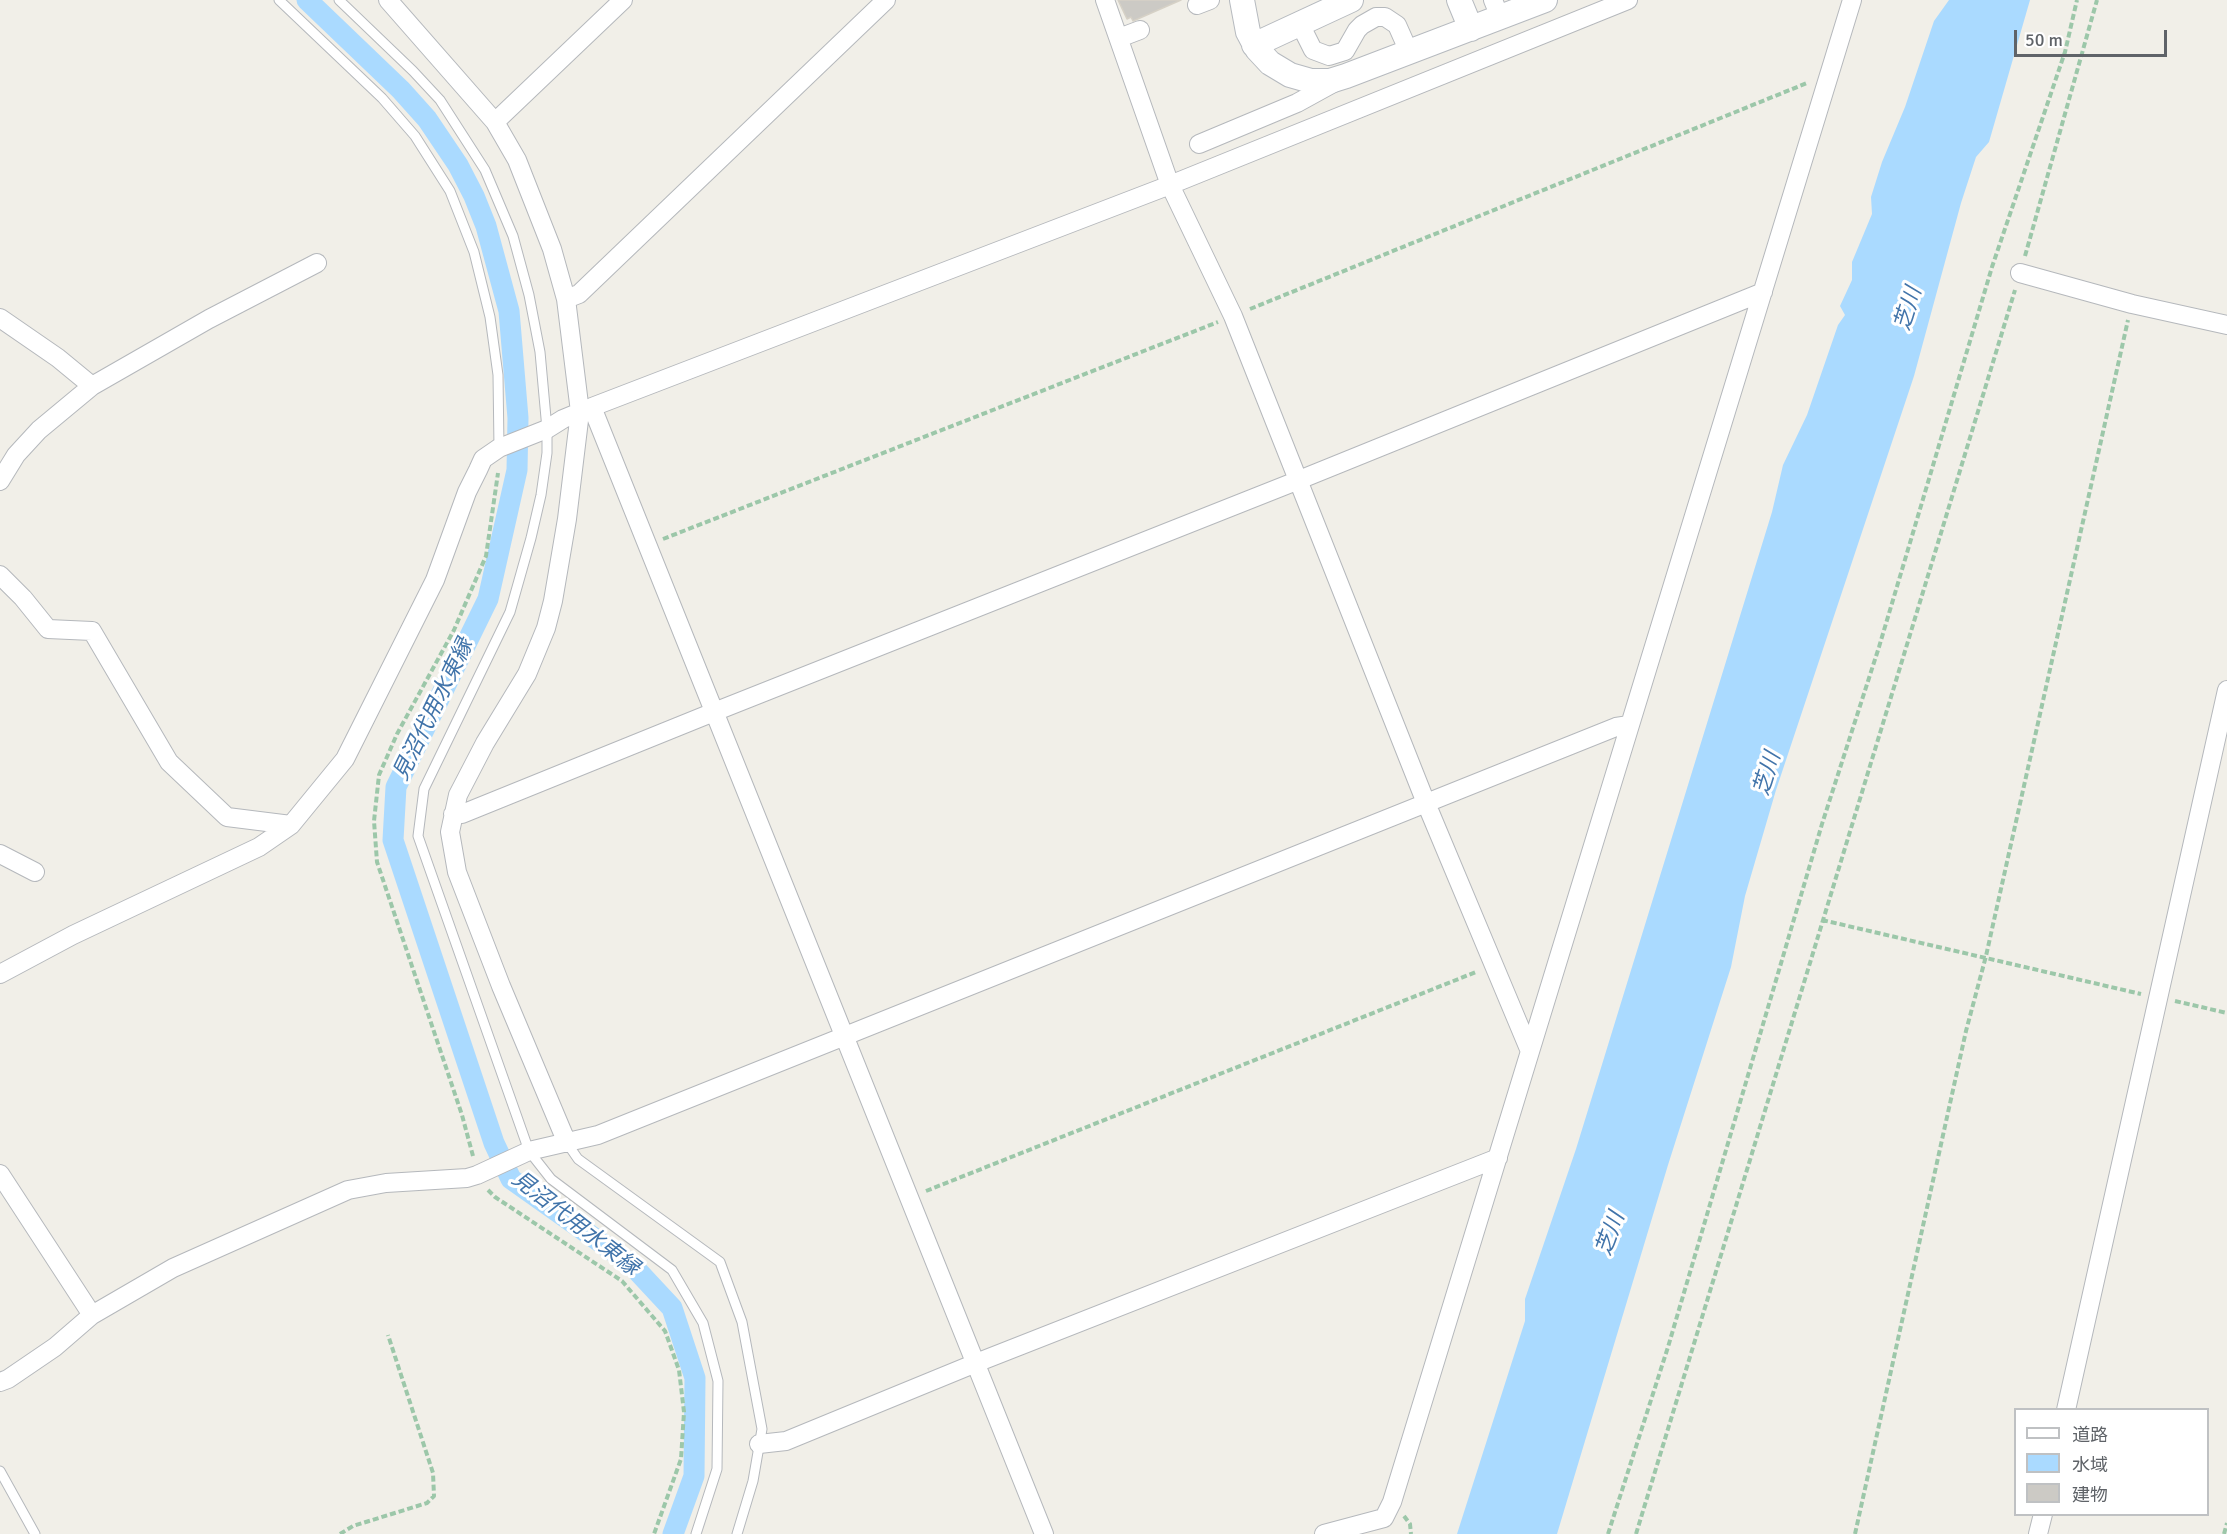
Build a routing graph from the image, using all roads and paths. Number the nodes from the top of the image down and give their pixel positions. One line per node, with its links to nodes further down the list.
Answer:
1 (279, 0): 38 (lane)
2 (339, 0): 37 (lane)
3 (387, 0): 24 (street)
4 (623, 0): 24 (street)
5 (886, 0): 30 (street)
6 (1105, 0): 19 (street)
7 (1242, 0): 20 (street)
8 (1459, 0): 17 (street)
9 (1628, 0): 26 (street)
10 (1852, 0): 22 (street)
11 (2077, 0): 81 (path)
12 (2097, 0): 28 (path)
13 (1535, 2): 15 (street)
14 (1337, 3): 16 (street)
15 (1497, 8): 17 (street)
16 (1300, 24): 20 (street); 21 (street)
17 (1471, 28): 21 (street)
18 (1140, 30): 19 (street)
19 (1119, 38): 26 (street)
20 (1254, 45): 23 (street)
21 (1408, 52): 23 (street)
22 (1830, 74): 29 (street); 32 (path)
23 (1346, 76): 25 (street)
24 (495, 122): 30 (street)
25 (1200, 144)
26 (1170, 185): 32 (street); 36 (street)
27 (318, 263): 35 (street)
28 (2020, 273): 31 (street); 51 (path)
29 (1763, 292): 39 (street); 45 (street)
30 (566, 299): 36 (street)
31 (2132, 304): 34 (street); 52 (path)
32 (1233, 316): 39 (street); 41 (path)
33 (0, 318): 35 (street)
34 (2227, 325)
35 (92, 386): 40 (street)
36 (586, 409): 37 (street); 41 (street); 47 (street)
37 (543, 431): 38 (street); 60 (lane)
38 (502, 448): 48 (street)
39 (1299, 480): 44 (street); 46 (street)
40 (0, 481)
41 (647, 545): 44 (street)
42 (0, 575): 48 (street)
43 (2227, 690): 55 (street)
44 (714, 712): 47 (street); 57 (street)
45 (1629, 725): 46 (street); 58 (street)
46 (1426, 803): 53 (street); 57 (street)
47 (453, 814): 59 (street)
48 (291, 825): 54 (street)
49 (0, 854): 50 (street)
50 (35, 872)
51 (1822, 920): 52 (path); 82 (path)
52 (1986, 956): 55 (path); 83 (path)
53 (1494, 965): 58 (street); 64 (path)
54 (0, 974)
55 (2158, 998): 56 (path); 69 (street)
56 (2227, 1013)
57 (843, 1036): 59 (street); 64 (street)
58 (1529, 1049): 61 (street)
59 (567, 1143): 60 (street); 70 (lane)
60 (524, 1153): 65 (street); 77 (lane)
61 (1498, 1158): 67 (street); 80 (street)
62 (0, 1174): 65 (street)
63 (490, 1192): 76 (path)
64 (909, 1198): 67 (street)
65 (93, 1315): 68 (street)
66 (388, 1335): 75 (path)
67 (976, 1363): 70 (street); 79 (street)
68 (0, 1382)
69 (2066, 1408)
70 (759, 1444): 78 (lane)
71 (0, 1472): 74 (lane)
72 (2043, 1516): 84 (street)
73 (2227, 1523): 85 (path)
74 (35, 1534)
75 (340, 1534)
76 (654, 1534)
77 (696, 1534)
78 (737, 1534)
79 (1044, 1534)
80 (1324, 1534)
81 (1608, 1534)
82 (1636, 1534)
83 (1855, 1534)
84 (2038, 1534)
85 (2224, 1534)

